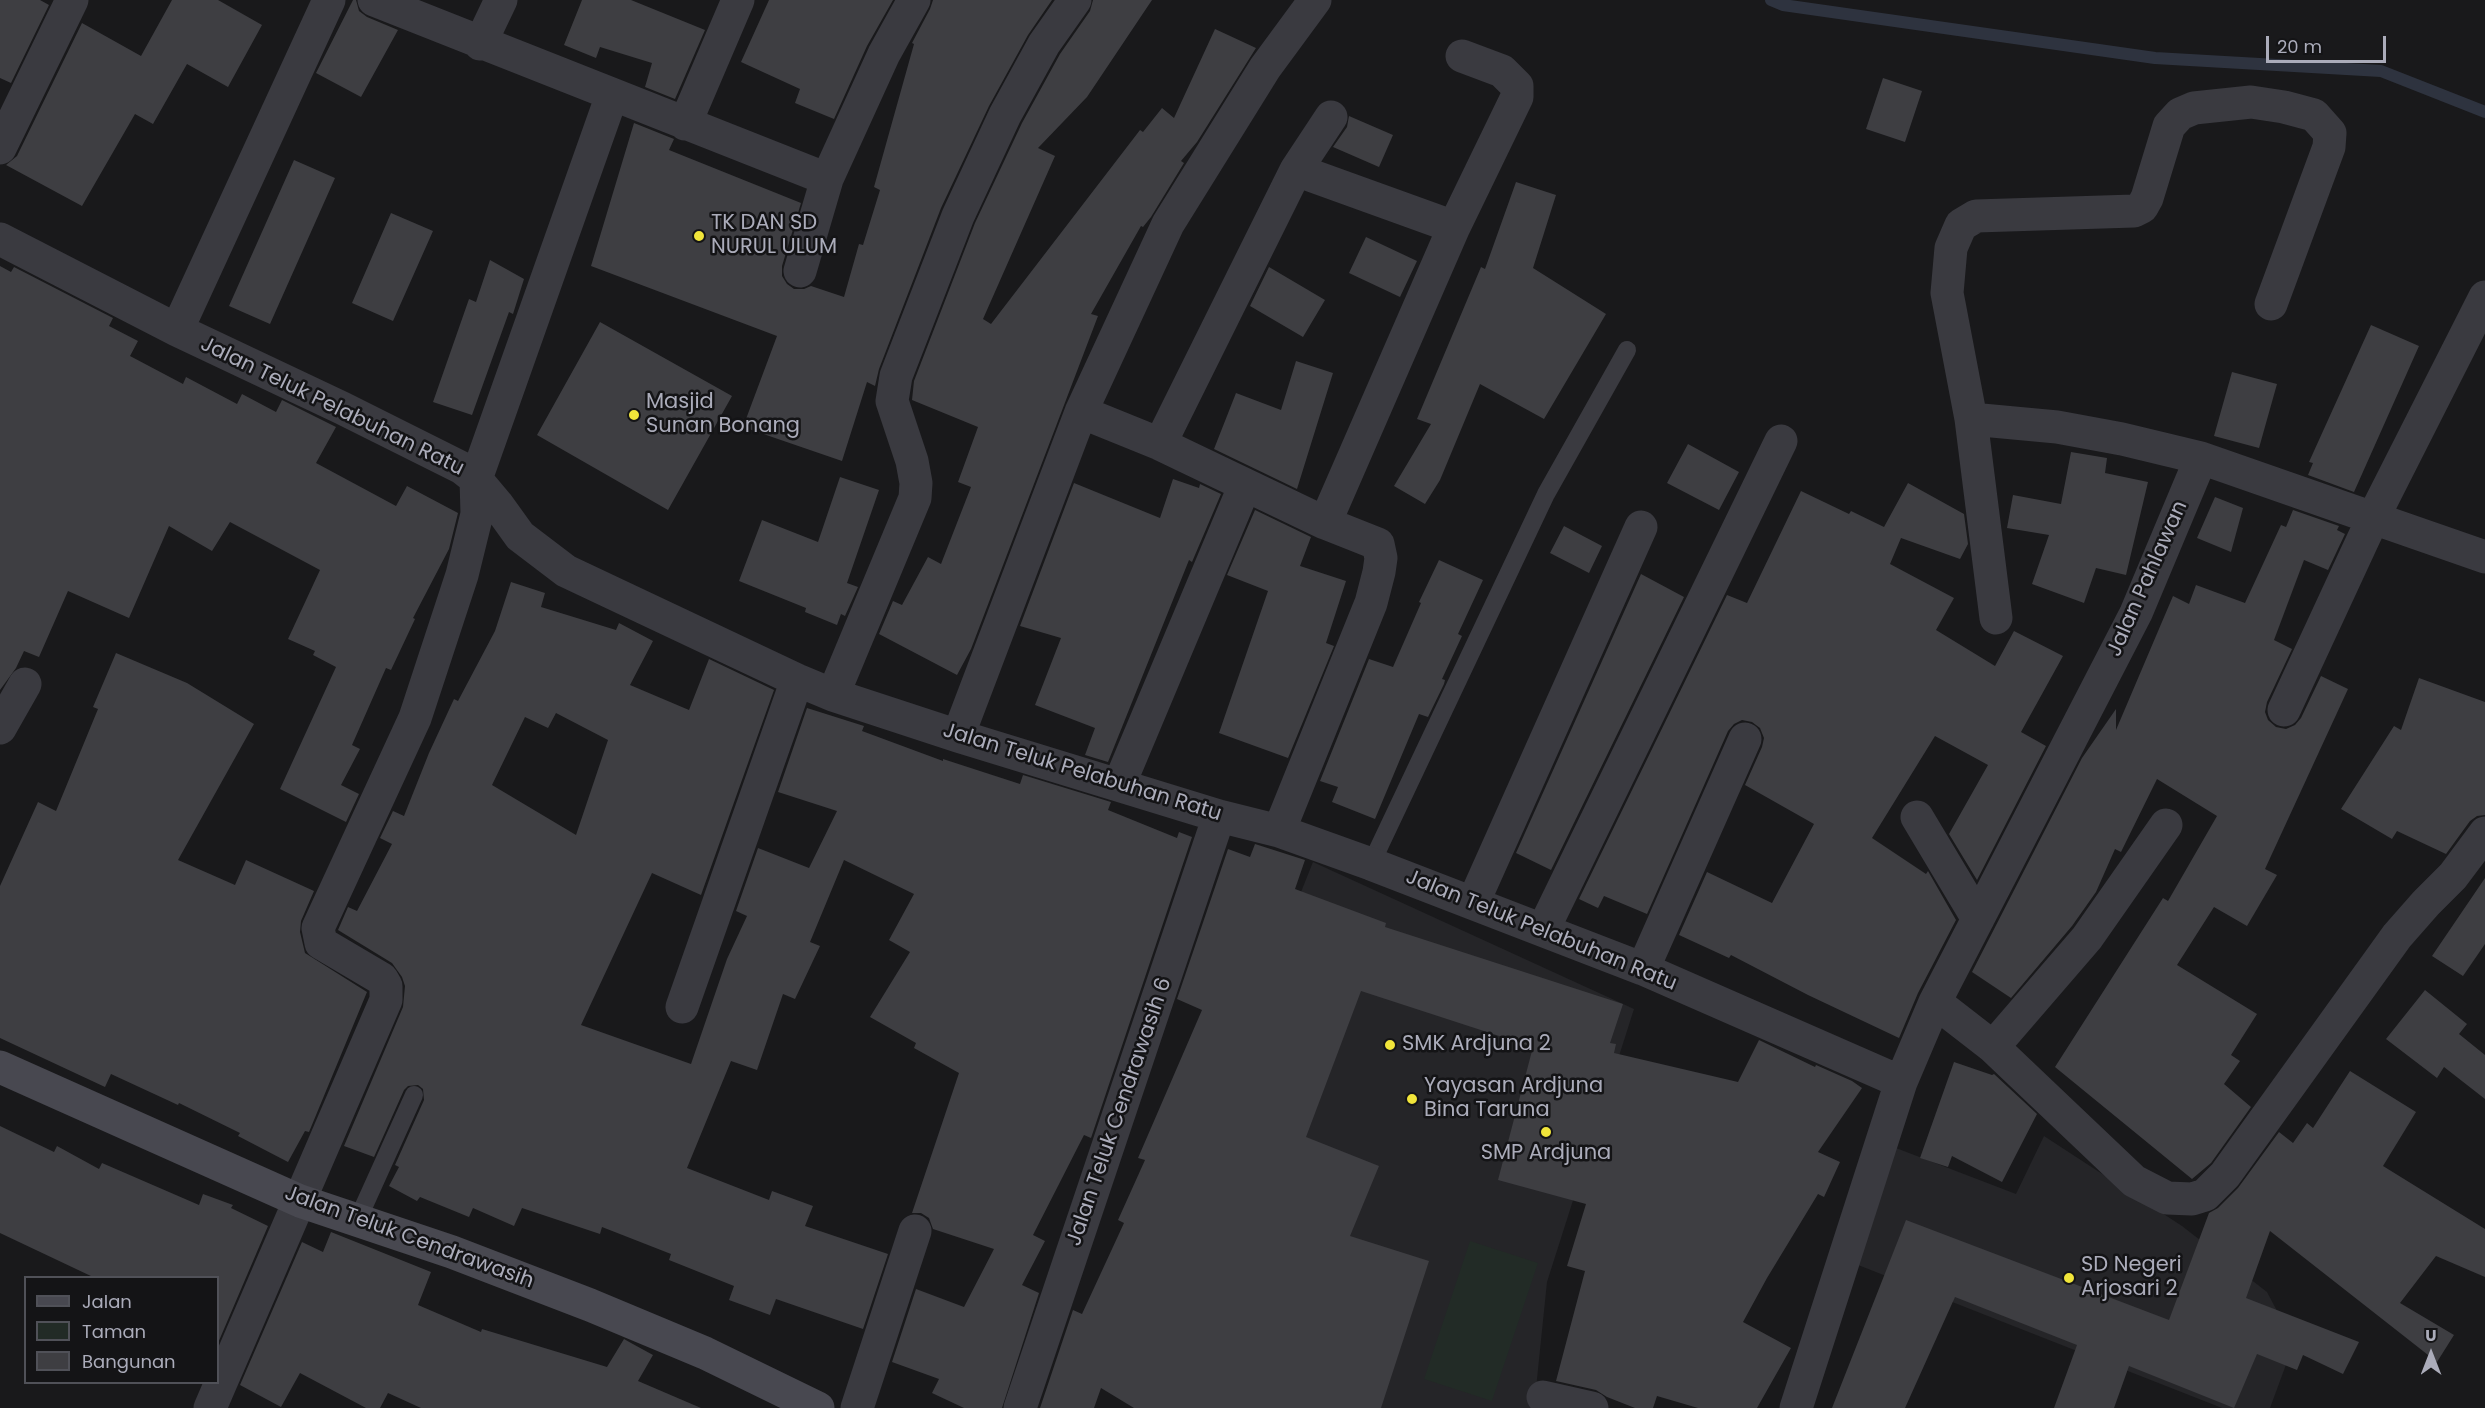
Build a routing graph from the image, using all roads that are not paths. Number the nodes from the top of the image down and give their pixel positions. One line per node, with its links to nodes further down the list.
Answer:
1 (72, 0): 14 (street)
2 (329, 0): 22 (street)
3 (374, 0): 9 (street)
4 (501, 0): 9 (street)
5 (738, 0): 13 (street)
6 (914, 0): 16 (street)
7 (1075, 0): 38 (street)
8 (1315, 0): 24 (street)
9 (480, 44): 11 (street)
10 (1462, 56): 17 (street)
11 (612, 95): 13 (street); 29 (street)
12 (1331, 117): 15 (street)
13 (685, 124): 16 (street)
14 (0, 148)
15 (1296, 170): 17 (street); 27 (street)
16 (827, 179): 19 (street)
17 (1454, 227): 32 (street)
18 (0, 239): 22 (street, Jalan Teluk Pelabuhan Ratu)
19 (800, 272)
20 (2485, 297): 31 (street)
21 (2271, 304): 25 (street)
22 (177, 330): 29 (street, Jalan Teluk Pelabuhan Ratu)
23 (1627, 350): 49 (lane)
24 (1081, 412): 27 (street); 41 (street)
25 (1971, 419): 28 (street); 35 (street)
26 (1781, 441): 52 (street)
27 (1160, 444): 30 (street)
28 (2201, 458): 31 (street); 51 (street, Jalan Pahlawan)
29 (476, 480): 36 (street, Jalan Teluk Pelabuhan Ratu); 60 (street)
30 (1245, 485): 32 (street); 43 (street)
31 (2373, 518): 34 (street); 39 (street)
32 (1325, 523): 47 (street)
33 (1641, 527): 50 (street)
34 (2485, 557)
35 (1996, 618)
36 (797, 680): 38 (street, Jalan Teluk Pelabuhan Ratu); 55 (street)
37 (25, 684): 40 (street)
38 (833, 695): 41 (street, Jalan Teluk Pelabuhan Ratu)
39 (2284, 710)
40 (0, 728)
41 (958, 736): 43 (street, Jalan Teluk Pelabuhan Ratu)
42 (1745, 739): 53 (street)
43 (1119, 784): 44 (street, Jalan Teluk Pelabuhan Ratu)
44 (1219, 816): 47 (street, Jalan Teluk Pelabuhan Ratu); 67 (street, Jalan Teluk Cendrawasih 6)
45 (1917, 817): 51 (street)
46 (2166, 825): 56 (street)
47 (1278, 831): 49 (street, Jalan Teluk Pelabuhan Ratu)
48 (2485, 833): 56 (street)
49 (1371, 864): 50 (street, Jalan Teluk Pelabuhan Ratu)
50 (1473, 903): 52 (street, Jalan Teluk Pelabuhan Ratu)
51 (1978, 919): 54 (street, Jalan Pahlawan)
52 (1543, 930): 53 (street, Jalan Teluk Pelabuhan Ratu)
53 (1643, 969): 58 (street, Jalan Teluk Pelabuhan Ratu)
54 (1935, 1002): 56 (street); 58 (street, Jalan Pahlawan)
55 (682, 1007)
56 (1993, 1047)
57 (0, 1067): 60 (street, Jalan Teluk Cendrawasih)
58 (1901, 1082): 69 (street)
59 (414, 1095): 61 (lane)
60 (300, 1201): 61 (street, Jalan Teluk Cendrawasih); 64 (street)
61 (358, 1219): 65 (street, Jalan Teluk Cendrawasih)
62 (915, 1231): 66 (street)
63 (1543, 1397): 68 (street)
64 (210, 1408)
65 (818, 1408)
66 (857, 1408)
67 (1020, 1408)
68 (1592, 1408)
69 (1796, 1408)

